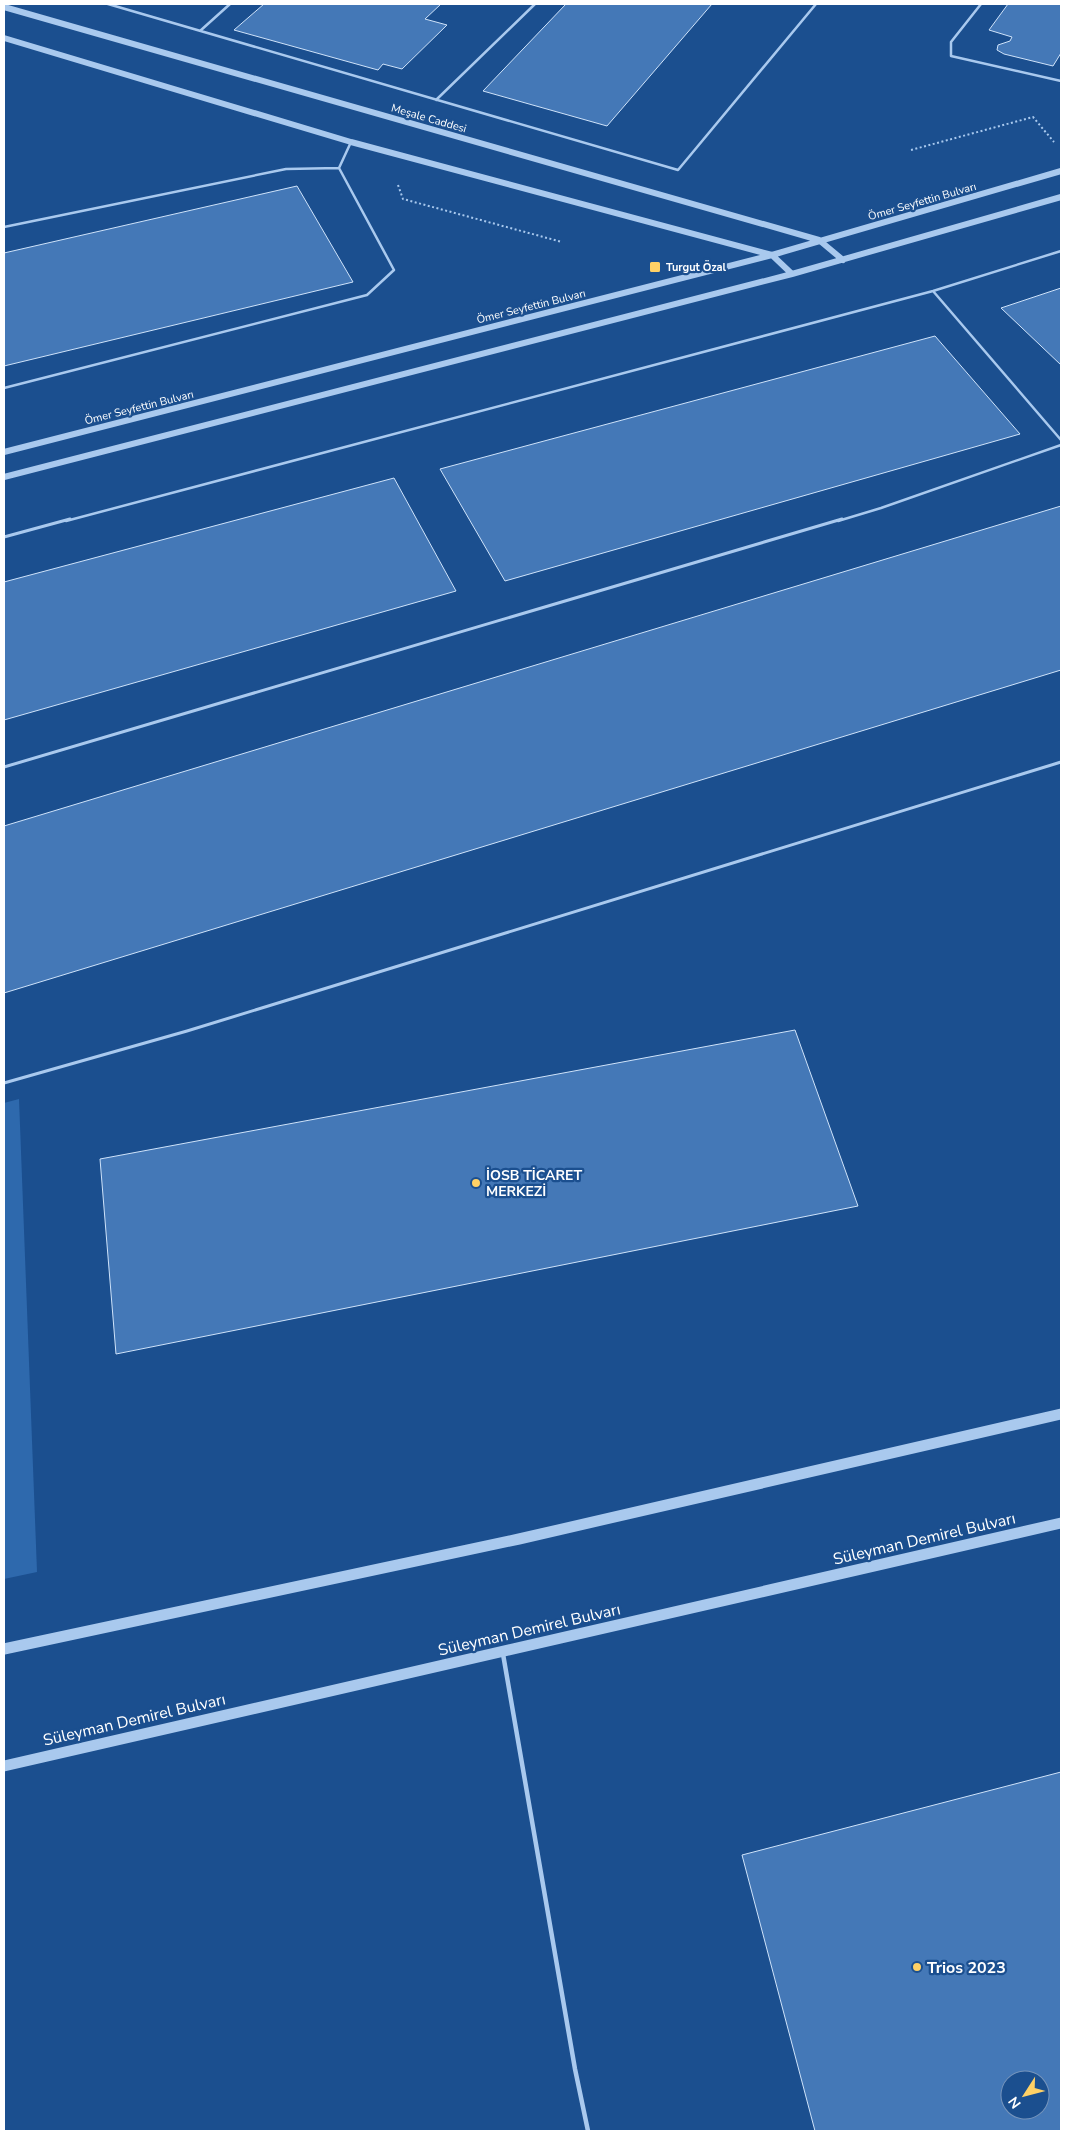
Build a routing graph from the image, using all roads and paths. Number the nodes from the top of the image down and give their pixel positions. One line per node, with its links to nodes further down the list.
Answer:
1 (108, 4): 7 (lane)
2 (230, 4): 7 (lane)
3 (535, 4): 10 (lane)
4 (816, 4): 10 (lane)
5 (980, 4): 9 (lane)
6 (4, 7): 19 (street, Meşale Caddesi)
7 (200, 31): 10 (lane)
8 (4, 38): 11 (street)
9 (1061, 81)
10 (436, 100)
11 (351, 142): 14 (lane); 22 (street)
12 (1056, 143): 13 (path)
13 (911, 150)
14 (339, 168): 18 (lane); 26 (lane)
15 (1061, 171): 19 (street, Ömer Seyfettin Bulvarı)
16 (1061, 197): 23 (street)
17 (422, 204): 20 (path)
18 (4, 227)
19 (819, 240): 22 (street, Ömer Seyfettin Bulvarı); 23 (street, Meşale Caddesi)
20 (562, 242)
21 (1061, 251): 25 (lane)
22 (772, 255): 24 (street); 29 (street, Ömer Seyfettin Bulvarı)
23 (843, 260): 24 (street)
24 (792, 274): 30 (street)
25 (933, 291): 27 (lane); 31 (lane)
26 (4, 388)
27 (1061, 440)
28 (1061, 445): 33 (lane)
29 (4, 452)
30 (4, 477)
31 (4, 537)
32 (1061, 762): 34 (lane)
33 (4, 767)
34 (4, 1083)
35 (1061, 1414): 37 (street)
36 (1061, 1523): 38 (street, Süleyman Demirel Bulvarı)
37 (4, 1650)
38 (502, 1652): 39 (street, Süleyman Demirel Bulvarı); 40 (lane)
39 (4, 1766)
40 (588, 2131)

